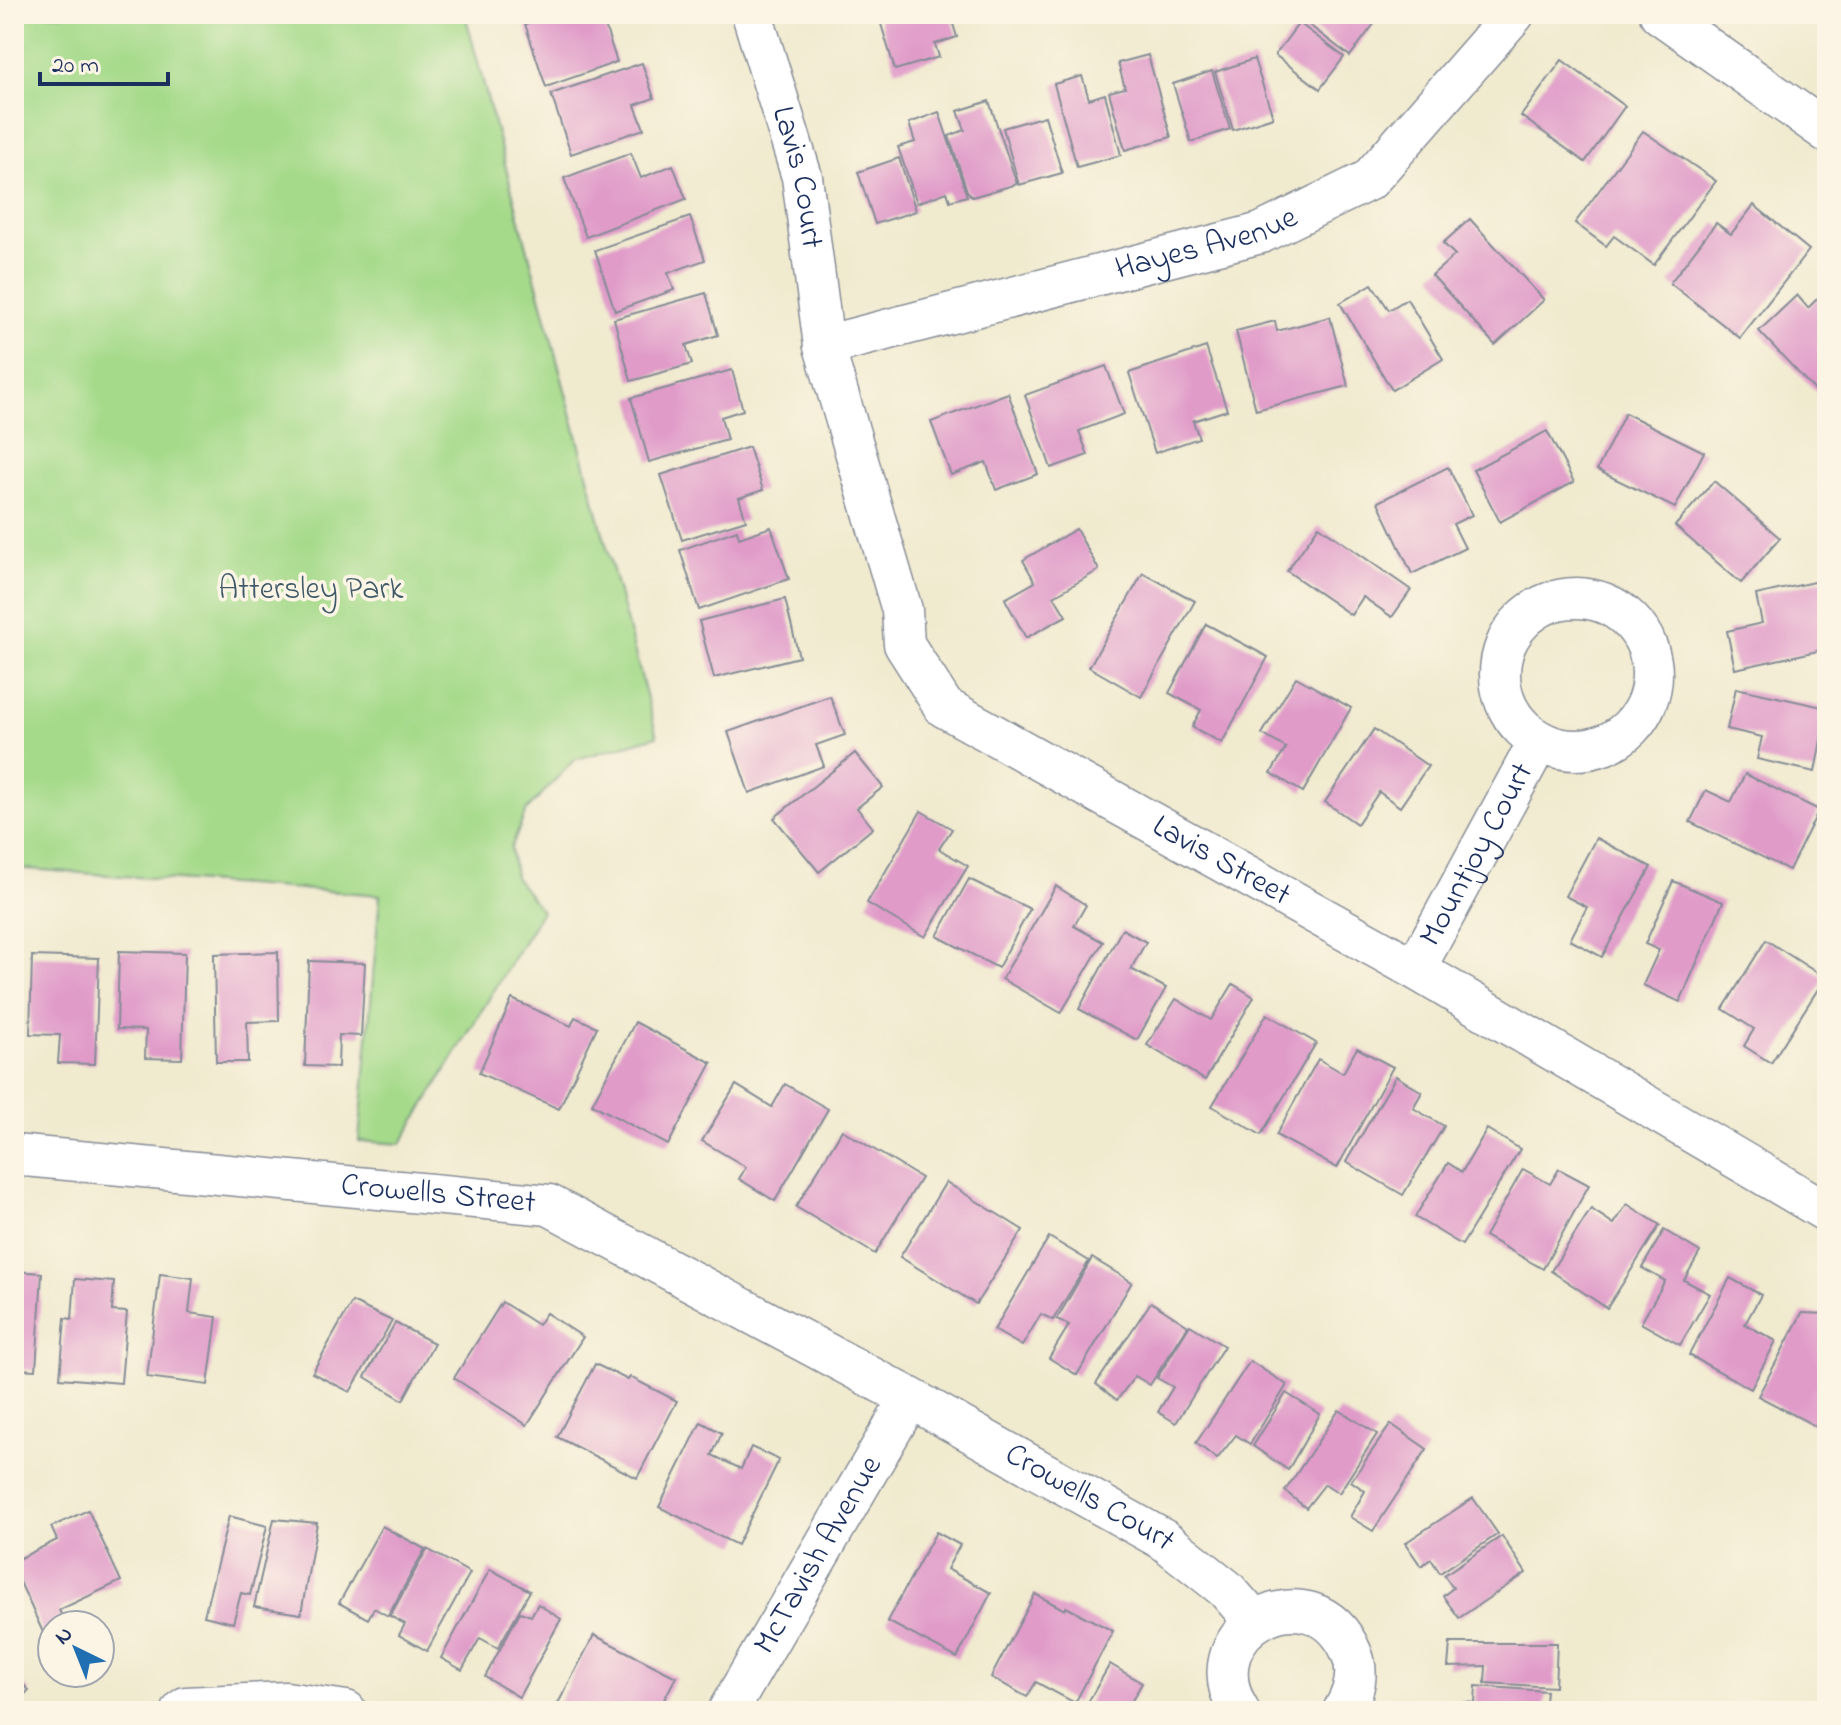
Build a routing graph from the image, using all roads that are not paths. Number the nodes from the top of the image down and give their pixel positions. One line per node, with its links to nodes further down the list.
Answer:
1 (752, 14): 5 (street, Lavis Court)
2 (1514, 14): 5 (street, Hayes Avenue)
3 (1660, 14): 4 (street)
4 (1827, 132)
5 (824, 346): 7 (street, Lavis Street)
6 (1539, 741): 7 (street, Mountjoy Court)
7 (1415, 969): 9 (street, Lavis Street)
8 (14, 1155): 10 (street, Crowells Street)
9 (1827, 1212)
10 (910, 1398): 11 (street, Crowells Court); 14 (street, McTavish Avenue)
11 (1254, 1621): 15 (street); 16 (street)
12 (182, 1711): 13 (street)
13 (346, 1711)
14 (728, 1711)
15 (1239, 1711)
16 (1343, 1711)

